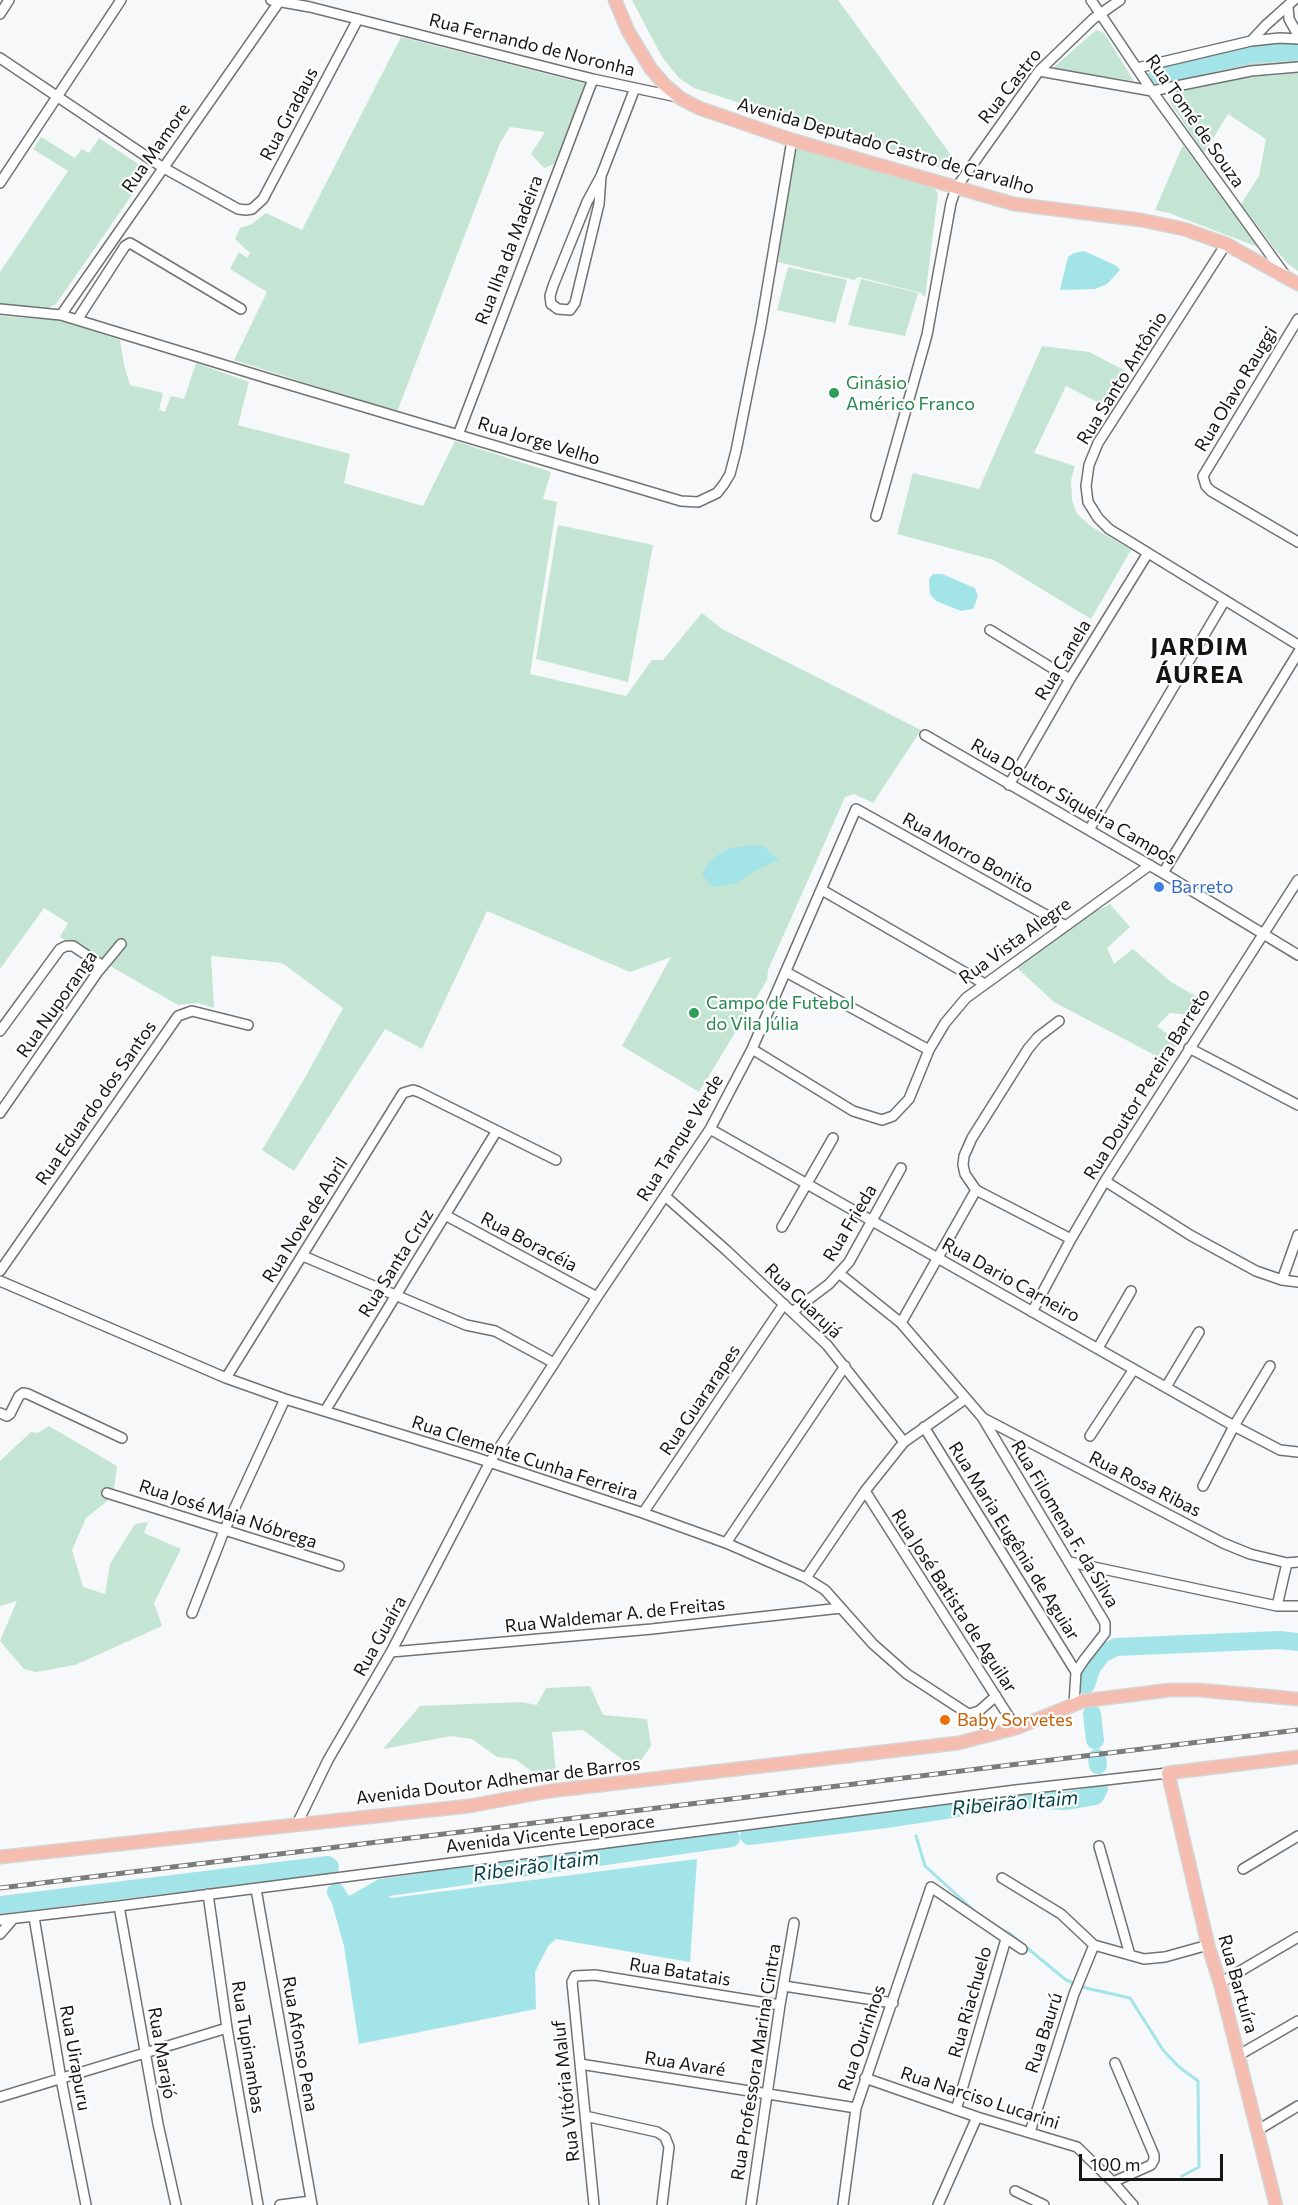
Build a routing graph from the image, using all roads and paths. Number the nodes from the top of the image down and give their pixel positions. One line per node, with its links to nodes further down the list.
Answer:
1 (9, 0): 9 (street)
2 (121, 0): 21 (street)
3 (615, 0): 22 (main road, Avenida Deputado Castro de Carvalho)
4 (1091, 0): 10 (street, Rua Tomé de Souza)
5 (1119, 0): 10 (street, Rua Castro)
6 (275, 1): 7 (street, Rua Fernando de Noronha); 24 (street, Rua Mamore)
7 (311, 3): 11 (street, Rua Fernando de Noronha)
8 (1291, 3): 12 (street); 13 (street)
9 (0, 14)
10 (1100, 14): 16 (street, Rua Tomé de Souza); 17 (street, Rua Castro)
11 (358, 19): 18 (street, Rua Fernando de Noronha); 24 (street, Rua Gradaus)
12 (1298, 37): 13 (street)
13 (1251, 41): 16 (street)
14 (0, 58): 21 (street)
15 (1298, 67): 20 (street)
16 (1137, 68): 20 (street, Rua Tomé de Souza)
17 (1039, 71): 20 (street); 27 (street, Rua Castro)
18 (593, 79): 19 (street, Rua Fernando de Noronha); 36 (street, Rua Ilha da Madeira)
19 (635, 88): 22 (street, Rua Fernando de Noronha); 25 (street)
20 (1152, 91): 29 (street, Rua Tomé de Souza)
21 (57, 97): 24 (street); 26 (street)
22 (680, 98): 23 (main road, Avenida Deputado Castro de Carvalho)
23 (792, 140): 27 (main road, Avenida Deputado Castro de Carvalho); 36 (street, Rua Jorge Velho)
24 (162, 167): 33 (street, Rua Mamore)
25 (601, 176): 25 (street)
26 (0, 183)
27 (956, 188): 28 (main road, Avenida Deputado Castro de Carvalho); 37 (street)
28 (1226, 244): 29 (main road, Avenida Deputado Castro de Carvalho); 39 (street, Rua Santo Antônio)
29 (1271, 263): 30 (main road, Avenida Deputado Castro de Carvalho)
30 (1298, 284)
31 (0, 309): 33 (street, Rua Jorge Velho)
32 (241, 309): 35 (street)
33 (62, 315): 35 (street, Rua Jorge Velho)
34 (1298, 318): 38 (street, Rua Olavo Rauggi)
35 (77, 320): 36 (street, Rua Jorge Velho)
36 (458, 435)
37 (876, 516)
38 (1298, 542)
39 (1148, 553): 40 (street, Rua Santo Antônio); 44 (street, Rua Canela)
40 (1225, 600): 42 (street, Rua Santo Antônio); 48 (street)
41 (990, 630): 44 (street)
42 (1298, 645)
43 (1298, 652): 50 (street)
44 (1070, 679): 46 (street, Rua Canela)
45 (925, 735): 46 (street, Rua Doutor Siqueira Campos)
46 (1010, 785): 48 (street, Rua Doutor Siqueira Campos)
47 (856, 808): 52 (street, Rua Tanque Verde); 53 (street, Rua Morro Bonito)
48 (1089, 830): 49 (street, Rua Doutor Siqueira Campos)
49 (1150, 865): 50 (street, Rua Doutor Siqueira Campos); 53 (street, Rua Vista Alegre)
50 (1163, 873): 54 (street, Rua Doutor Siqueira Campos)
51 (1298, 879): 54 (street, Rua Doutor Pereira Barreto)
52 (822, 890): 58 (street, Rua Tanque Verde); 59 (street)
53 (1064, 926): 59 (street, Rua Vista Alegre)
54 (1262, 934): 56 (street, Rua Doutor Siqueira Campos); 63 (street, Rua Doutor Pereira Barreto)
55 (121, 944): 57 (street, Rua Nuporanga)
56 (1298, 955)
57 (103, 966): 62 (street); 67 (street, Rua Nuporanga)
58 (786, 972): 64 (street, Rua Tanque Verde); 65 (street)
59 (983, 983): 65 (street, Rua Vista Alegre)
60 (1059, 1021): 75 (street)
61 (248, 1025): 84 (street, Rua Eduardo dos Santos)
62 (0, 1031)
63 (1188, 1048): 66 (street); 73 (street, Rua Doutor Pereira Barreto)
64 (752, 1049): 65 (street, Rua Vista Alegre); 68 (street, Rua Tanque Verde)
65 (930, 1050)
66 (1298, 1105)
67 (0, 1113)
68 (710, 1129): 74 (street, Rua Dario Carneiro); 76 (street, Rua Tanque Verde)
69 (496, 1132): 71 (street); 77 (street, Rua Santa Cruz); 82 (street, Rua Nove de Abril)
70 (833, 1138): 74 (street)
71 (556, 1160)
72 (901, 1168): 78 (street, Rua Frieda)
73 (1105, 1181): 81 (street, Rua Doutor Pereira Barreto); 86 (street)
74 (806, 1183): 78 (street, Rua Dario Carneiro); 79 (street)
75 (976, 1190): 81 (street); 83 (street)
76 (665, 1196): 91 (street, Rua Tanque Verde); 92 (street, Rua Guarujá)
77 (445, 1215): 90 (street, Rua Santa Cruz); 91 (street, Rua Boracéia)
78 (873, 1221): 83 (street, Rua Dario Carneiro); 85 (street, Rua Frieda)
79 (782, 1227)
80 (1298, 1234): 86 (street)
81 (1071, 1239): 93 (street, Rua Doutor Pereira Barreto)
82 (303, 1256): 90 (street); 102 (street, Rua Nove de Abril)
83 (938, 1258): 93 (street, Rua Dario Carneiro); 95 (street)
84 (0, 1271)
85 (840, 1274): 94 (street, Rua Frieda); 95 (street, Rua Filomena F. da Silva)
86 (1282, 1280): 88 (street)
87 (0, 1281): 102 (street, Rua Clemente Cunha Ferreira)
88 (1298, 1282)
89 (1131, 1291): 97 (street)
90 (396, 1295): 98 (street); 106 (street, Rua Santa Cruz)
91 (597, 1297): 98 (street, Rua Tanque Verde)
92 (784, 1304): 94 (street, Rua Guarujá); 119 (street, Rua Guararapes)
93 (1032, 1311): 97 (street, Rua Dario Carneiro)
94 (792, 1312): 99 (street, Rua Guarujá)
95 (901, 1323): 105 (street, Rua Filomena F. da Silva)
96 (1199, 1332): 103 (street)
97 (1098, 1348): 101 (street, Rua Dario Carneiro)
98 (554, 1363): 115 (street, Rua Tanque Verde)
99 (845, 1366): 113 (street, Rua Guarujá); 121 (street)
100 (1270, 1366): 109 (street)
101 (1134, 1369): 103 (street, Rua Dario Carneiro); 111 (street)
102 (226, 1378): 104 (street, Rua Clemente Cunha Ferreira)
103 (1166, 1387): 109 (street, Rua Dario Carneiro)
104 (285, 1399): 106 (street, Rua Clemente Cunha Ferreira); 120 (street)
105 (965, 1400): 108 (street, Rua Filomena F. da Silva); 110 (street)
106 (325, 1411): 115 (street, Rua Clemente Cunha Ferreira)
107 (0, 1413): 112 (street)
108 (982, 1417): 123 (street, Rua Filomena F. da Silva); 124 (street, Rua Rosa Ribas)
109 (1234, 1426): 114 (street, Rua Dario Carneiro); 116 (street)
110 (924, 1427): 113 (street); 132 (street, Rua Maria Eugênia de Aguiar)
111 (1090, 1436)
112 (122, 1437)
113 (904, 1442): 117 (street)
114 (1298, 1452)
115 (490, 1462): 119 (street, Rua Clemente Cunha Ferreira); 131 (street, Rua Guaíra)
116 (1203, 1486)
117 (865, 1491): 126 (street); 133 (street, Rua José Batista de Aguilar)
118 (107, 1493): 120 (street, Rua José Maia Nóbrega)
119 (643, 1513): 121 (street, Rua Clemente Cunha Ferreira)
120 (224, 1530): 125 (street, Rua José Maia Nóbrega); 130 (street)
121 (726, 1543): 126 (street, Rua Clemente Cunha Ferreira)
122 (1298, 1562): 124 (street, Rua Rosa Ribas)
123 (1070, 1563): 127 (street); 132 (street, Rua Filomena F. da Silva)
124 (1287, 1563): 127 (street)
125 (339, 1566)
126 (806, 1578): 129 (street, Rua Clemente Cunha Ferreira)
127 (1277, 1606): 128 (street)
128 (1298, 1606)
129 (841, 1608): 131 (street, Rua Waldemar A. de Freitas); 136 (street, Rua Clemente Cunha Ferreira)
130 (192, 1613)
131 (391, 1652): 141 (street, Rua Guaíra)
132 (1076, 1672): 135 (street)
133 (996, 1696): 136 (street); 137 (street, Rua José Batista de Aguilar)
134 (1298, 1699): 135 (main road, Avenida Doutor Adhemar de Barros)
135 (1078, 1702): 137 (main road, Avenida Doutor Adhemar de Barros)
136 (969, 1714): 138 (street, Rua Clemente Cunha Ferreira)
137 (1016, 1728): 138 (main road, Avenida Doutor Adhemar de Barros)
138 (999, 1734): 141 (main road, Avenida Doutor Adhemar de Barros)
139 (1298, 1757): 140 (main road)
140 (1168, 1773): 147 (street, Avenida Vicente Leporace); 158 (main road, Rua Bartuíra)
141 (297, 1824): 144 (main road, Avenida Doutor Adhemar de Barros)
142 (1298, 1836): 145 (street)
143 (1099, 1846): 160 (street)
144 (0, 1857)
145 (1243, 1869)
146 (1002, 1878): 157 (street)
147 (256, 1889): 148 (street, Avenida Vicente Leporace); 185 (street, Rua Afonso Pena)
148 (208, 1894): 149 (street, Avenida Vicente Leporace); 167 (street, Rua Tupinambas)
149 (119, 1906): 150 (street, Avenida Vicente Leporace); 168 (street, Rua Marajó)
150 (34, 1917): 151 (street, Avenida Vicente Leporace); 173 (street, Rua Uirapuru)
151 (13, 1919): 152 (street, Avenida Vicente Leporace); 154 (street)
152 (0, 1920)
153 (794, 1923): 163 (street, Rua Professora Marina Cintra)
154 (0, 1934)
155 (1298, 1937): 162 (street)
156 (1006, 1938): 159 (street); 164 (street, Rua Ourinhos); 178 (street, Rua Riachuelo)
157 (1094, 1945): 160 (street); 182 (street, Rua Baurú)
158 (1208, 1945): 160 (street); 162 (main road, Rua Bartuíra)
159 (1022, 1949)
160 (1130, 1955)
161 (575, 1976): 165 (street, Rua Batatais); 171 (street, Rua Vitória Maluf)
162 (1220, 1983): 169 (main road, Rua Bartuíra)
163 (784, 1986): 164 (street); 165 (street, Rua Professora Marina Cintra)
164 (893, 2002): 172 (street, Rua Ourinhos)
165 (780, 2005): 174 (street, Rua Professora Marina Cintra)
166 (1298, 2021): 169 (street)
167 (227, 2028): 168 (street); 188 (street, Rua Tupinambas)
168 (146, 2053): 173 (street); 187 (street, Rua Marajó)
169 (1239, 2055): 181 (main road, Rua Bartuíra)
170 (1115, 2063): 183 (street)
171 (580, 2064): 174 (street, Rua Avaré); 179 (street, Rua Vitória Maluf)
172 (865, 2078): 177 (street, Rua Ourinhos); 178 (street, Rua Narciso Lucarini)
173 (61, 2079): 175 (street); 186 (street, Rua Uirapuru)
174 (767, 2095): 177 (street, Rua Avaré); 192 (street, Rua Professora Marina Cintra)
175 (0, 2097)
176 (1298, 2106): 181 (street)
177 (856, 2108): 193 (street, Rua Ourinhos)
178 (957, 2110): 180 (street, Rua Narciso Lucarini)
179 (585, 2116): 190 (street, Rua Vitória Maluf); 191 (street)
180 (976, 2117): 182 (street, Rua Narciso Lucarini); 194 (street)
181 (1258, 2130): 197 (main road, Rua Bartuíra)
182 (1030, 2132): 183 (street, Rua Narciso Lucarini)
183 (1113, 2182): 196 (street, Rua Narciso Lucarini)
184 (1014, 2191): 195 (street)
185 (311, 2203): 189 (street)
186 (86, 2205)
187 (176, 2205)
188 (258, 2205)
189 (280, 2205)
190 (594, 2205)
191 (662, 2205)
192 (751, 2205)
193 (843, 2205)
194 (938, 2205)
195 (1044, 2205)
196 (1133, 2205)
197 (1276, 2205)

